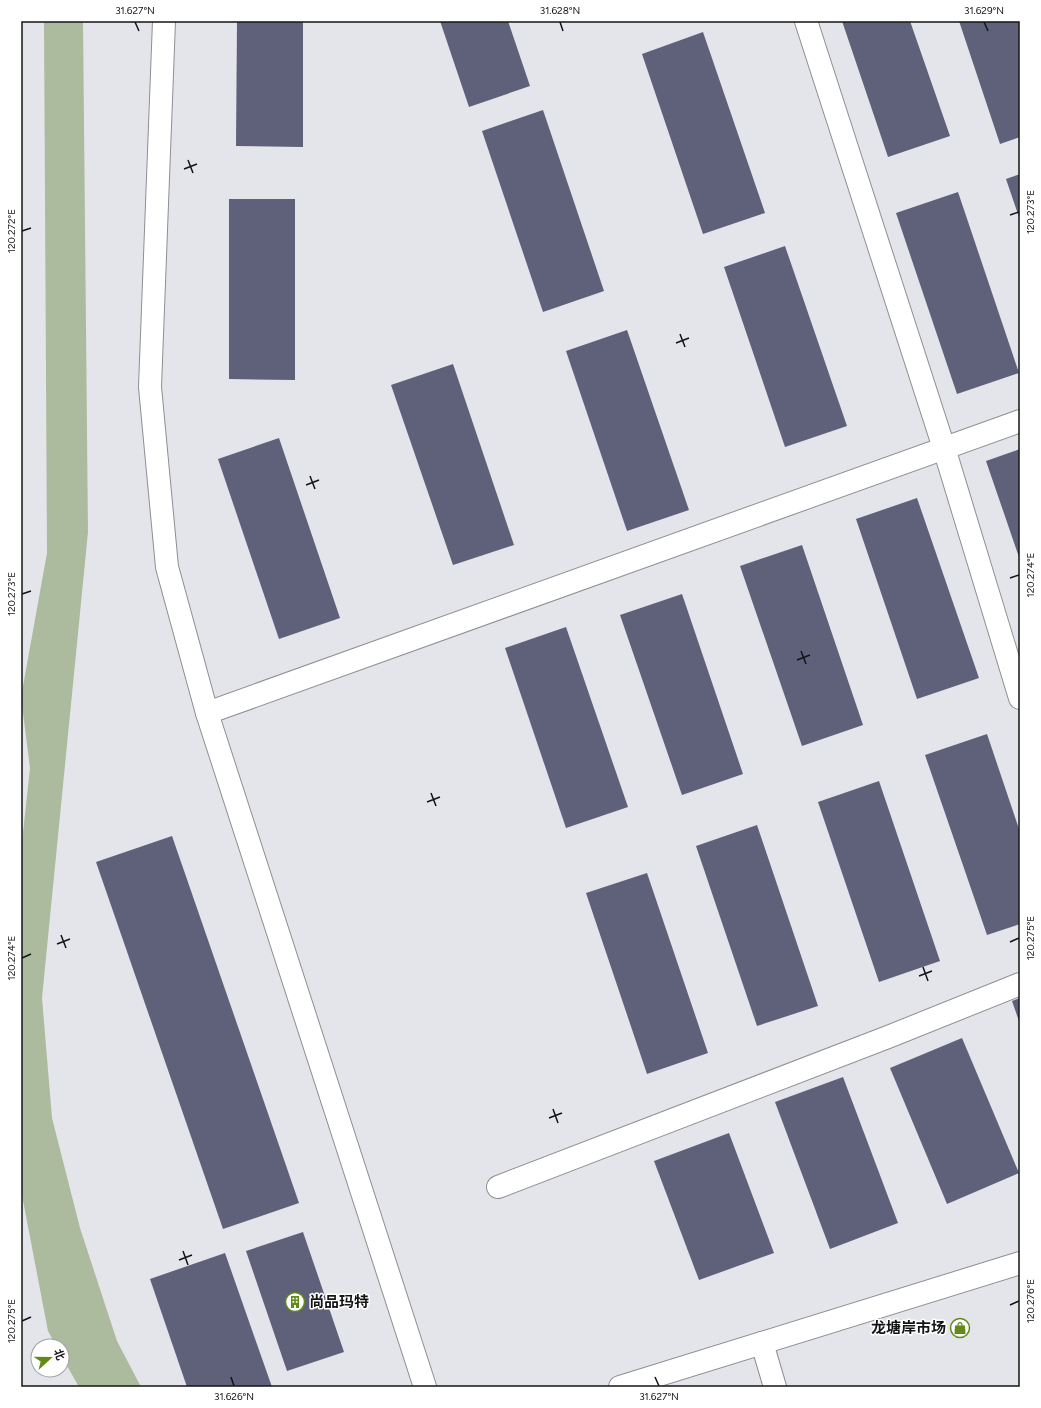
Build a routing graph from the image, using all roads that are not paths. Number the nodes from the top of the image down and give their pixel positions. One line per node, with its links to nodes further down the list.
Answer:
1 (164, 21): 6 (street)
2 (806, 21): 4 (street)
3 (1020, 421): 4 (street)
4 (944, 448): 5 (street); 6 (street)
5 (1020, 698)
6 (207, 713): 11 (street)
7 (1020, 984): 8 (street)
8 (498, 1187)
9 (1020, 1263): 10 (street)
10 (762, 1343): 12 (street); 13 (street)
11 (425, 1387)
12 (620, 1387)
13 (775, 1387)

